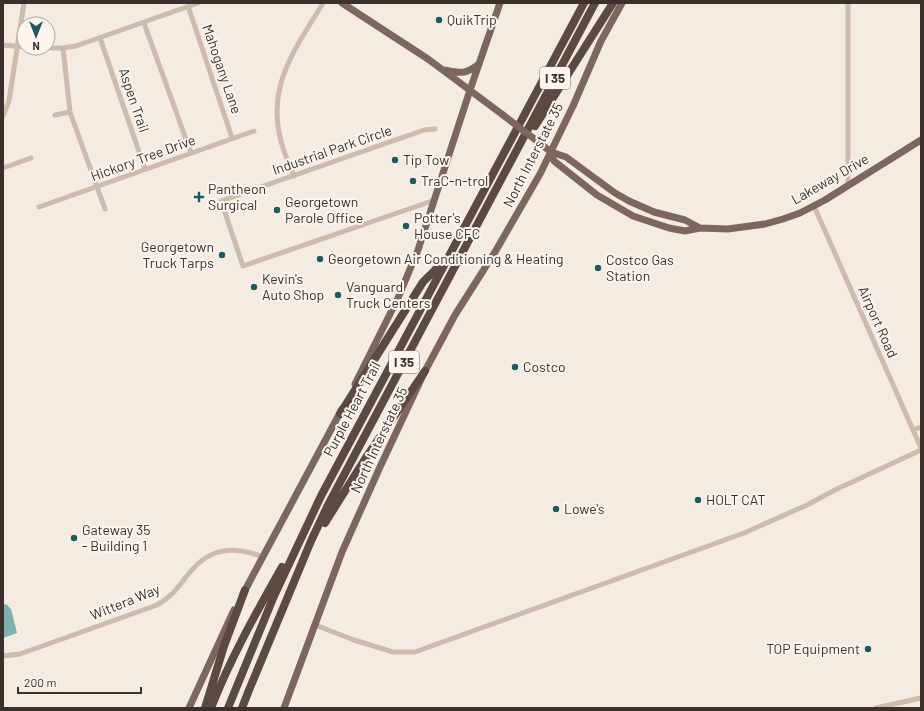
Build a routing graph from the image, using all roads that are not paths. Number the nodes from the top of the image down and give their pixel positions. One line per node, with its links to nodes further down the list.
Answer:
1 (24, 3): 12 (street)
2 (198, 3): 11 (street)
3 (323, 3): 38 (street)
4 (342, 3): 21 (main road, Lakeway Drive)
5 (500, 3): 20 (main road)
6 (584, 3): 46 (highway, Purple Heart Trail / I 35)
7 (595, 3): 32 (highway, Purple Heart Trail / I 35)
8 (613, 3): 32 (highway)
9 (622, 3): 30 (main road, North Interstate 35)
10 (848, 3): 39 (street)
11 (188, 6): 13 (street); 28 (street, Mahogany Lane)
12 (22, 16)
13 (144, 23): 14 (street); 31 (street)
14 (100, 38): 18 (street); 36 (street, Aspen Trail)
15 (3, 45): 16 (street)
16 (16, 47)
17 (56, 48): 18 (street)
18 (63, 48): 23 (street)
19 (16, 56): 25 (street)
20 (479, 64): 21 (main road); 22 (main road)
21 (443, 70): 22 (main road, Lakeway Drive)
22 (470, 90): 30 (main road, Lakeway Drive, bridge); 41 (main road)
23 (70, 112): 24 (street); 40 (street)
24 (55, 115)
25 (3, 116)
26 (435, 129): 38 (street, Industrial Park Circle)
27 (254, 131): 28 (street, Hickory Tree Drive)
28 (232, 138): 31 (street, Hickory Tree Drive)
29 (921, 140): 39 (main road, Lakeway Drive)
30 (551, 152): 34 (main road, Lakeway Drive); 37 (main road, North Interstate 35); 45 (main road, Lakeway Drive)
31 (190, 153): 36 (street, Hickory Tree Drive)
32 (515, 154): 54 (highway, Purple Heart Trail / I 35)
33 (31, 158): 35 (street)
34 (560, 166): 37 (main road); 45 (main road, Lakeway Drive)
35 (3, 168)
36 (145, 169): 40 (street, Hickory Tree Drive)
37 (540, 174): 47 (main road, North Interstate 35)
38 (294, 176): 41 (street, Industrial Park Circle)
39 (848, 185): 42 (main road, Lakeway Drive)
40 (96, 187): 43 (street, Hickory Tree Drive); 44 (street)
41 (435, 200): 48 (main road)
42 (814, 206): 45 (main road, Lakeway Drive); 50 (street, Airport Road)
43 (39, 207)
44 (104, 208)
45 (700, 228)
46 (446, 260): 48 (highway); 52 (highway, Purple Heart Trail / I 35)
47 (425, 371): 54 (highway); 56 (main road, North Interstate 35)
48 (340, 414): 53 (main road)
49 (921, 427): 50 (street)
50 (913, 430): 51 (street, Airport Road)
51 (921, 449): 56 (street)
52 (302, 534): 61 (highway); 62 (highway, Purple Heart Trail / I 35)
53 (263, 557): 55 (main road); 57 (street, Wittera Way)
54 (298, 573): 63 (highway, Purple Heart Trail / I 35)
55 (245, 590): 59 (main road); 60 (highway)
56 (315, 625): 64 (main road, North Interstate 35)
57 (3, 656)
58 (921, 698): 65 (street)
59 (189, 708)
60 (205, 708)
61 (211, 708)
62 (228, 708)
63 (242, 708)
64 (284, 708)
65 (876, 708)

